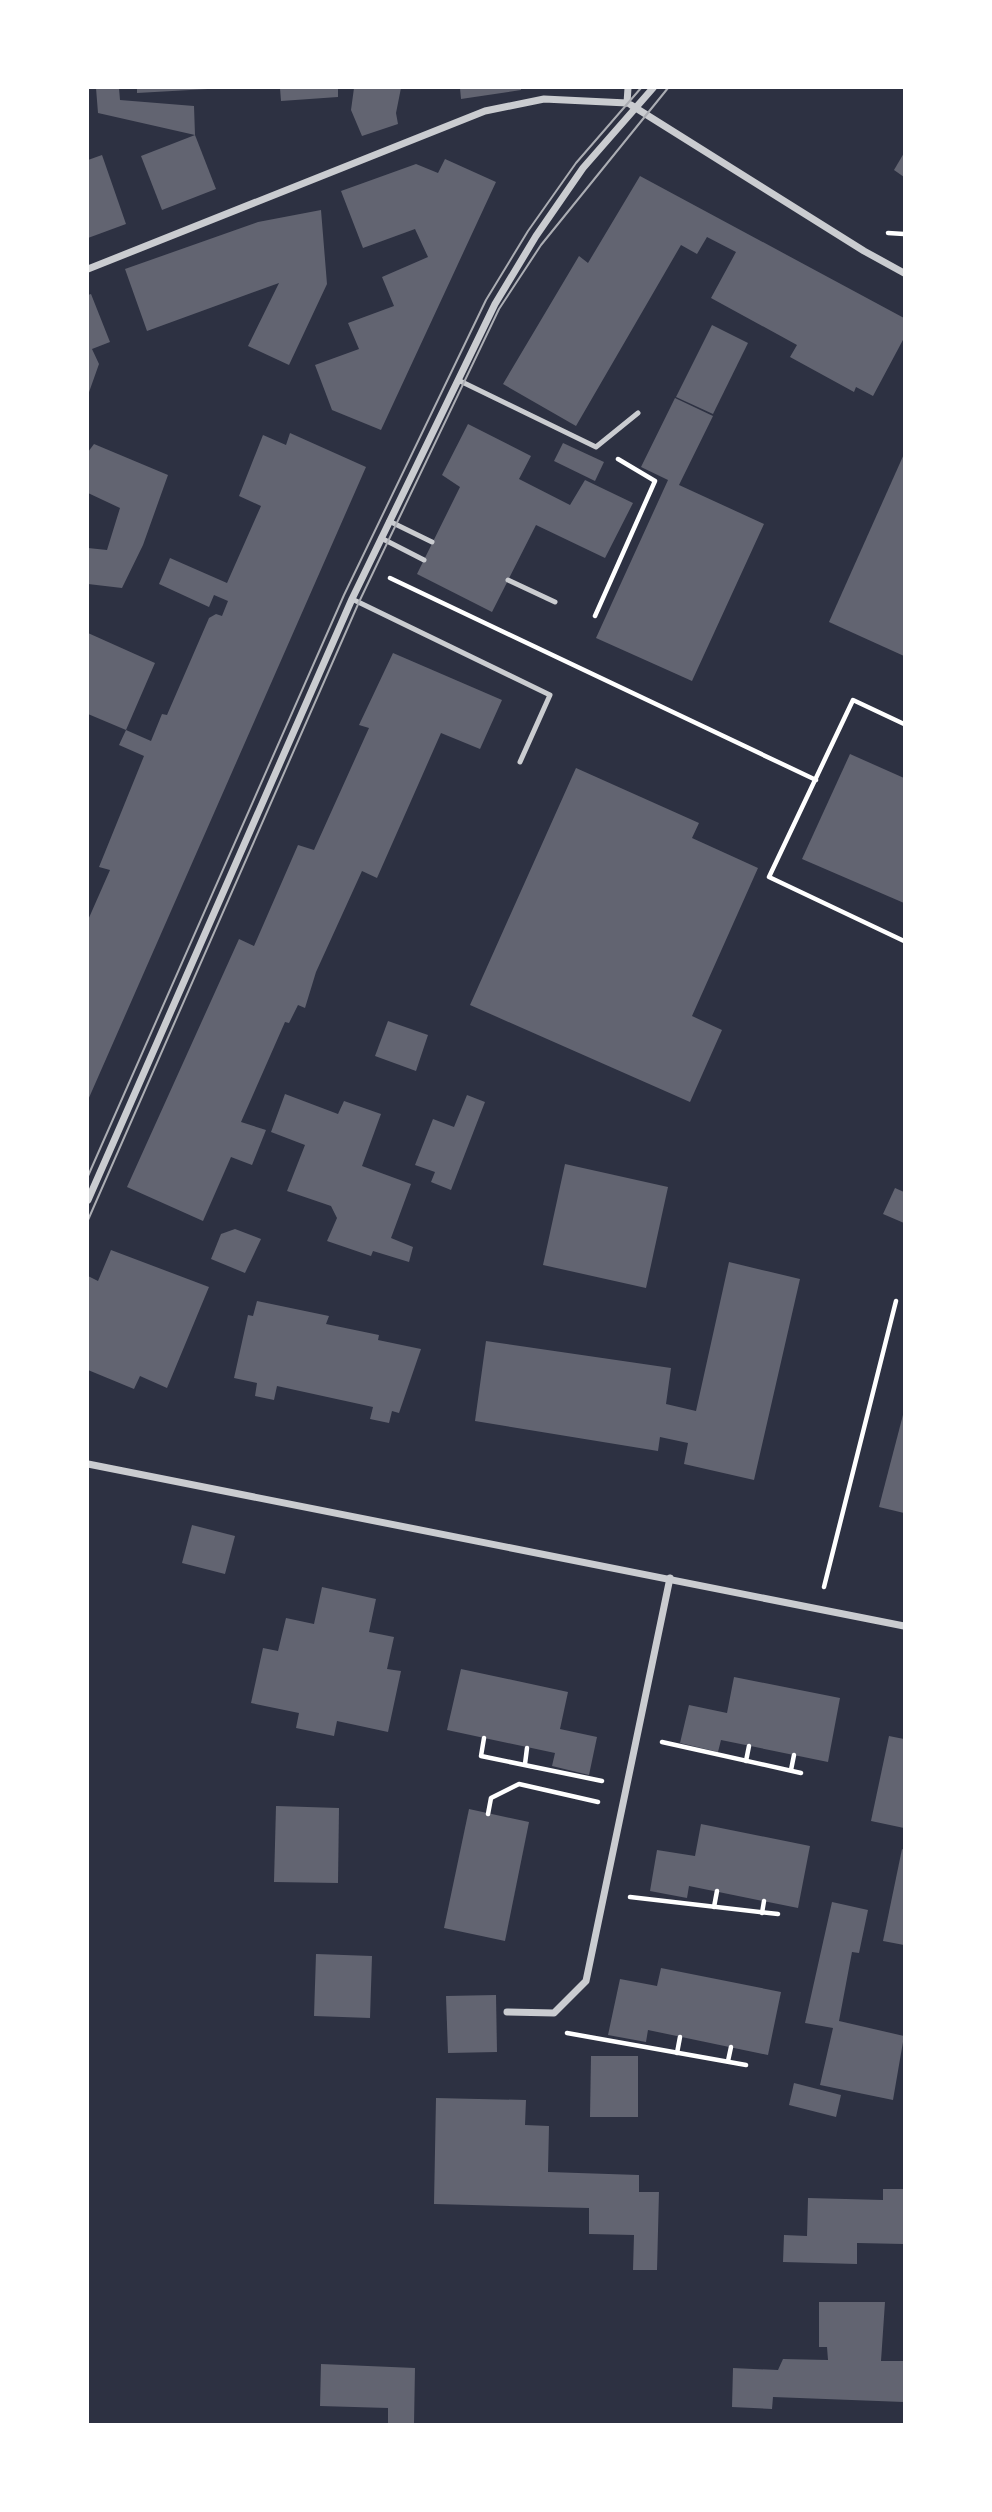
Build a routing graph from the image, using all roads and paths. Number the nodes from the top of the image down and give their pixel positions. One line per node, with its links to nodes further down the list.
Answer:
1 (628, 88): 3 (street)
2 (653, 88): 3 (street)
3 (631, 106): 4 (street); 5 (street); 6 (street)
4 (88, 268)
5 (905, 273)
6 (458, 380): 8 (lane); 9 (street)
7 (638, 413): 8 (lane)
8 (596, 447): 17 (path)
9 (389, 521): 10 (street); 11 (lane)
10 (382, 538): 12 (lane); 13 (street)
11 (432, 542)
12 (424, 560)
13 (367, 568): 15 (street); 20 (path)
14 (508, 580): 16 (lane)
15 (352, 599): 19 (lane); 22 (street)
16 (555, 602)
17 (595, 616)
18 (905, 724): 20 (path)
19 (520, 762)
20 (816, 780): 21 (path)
21 (905, 941)
22 (88, 1200)
23 (895, 1301): 26 (path)
24 (88, 1464): 25 (street)
25 (670, 1578): 26 (street); 28 (street)
26 (819, 1608): 27 (street)
27 (905, 1626)
28 (637, 1737): 33 (path); 37 (street)
29 (484, 1738): 34 (path)
30 (749, 1746): 33 (path)
31 (527, 1748): 34 (path)
32 (794, 1755): 35 (path)
33 (746, 1761): 35 (path)
34 (525, 1764): 37 (path)
35 (791, 1770): 36 (path)
36 (801, 1773)
37 (627, 1786): 38 (street)
38 (622, 1807): 39 (path); 41 (street)
39 (488, 1814)
40 (717, 1891): 43 (path)
41 (605, 1894): 43 (path); 47 (street)
42 (764, 1901): 44 (path)
43 (714, 1907): 44 (path)
44 (762, 1913): 45 (path)
45 (778, 1914)
46 (507, 2012): 47 (street)
47 (554, 2013): 50 (path)
48 (680, 2037): 50 (path)
49 (731, 2047): 51 (path)
50 (677, 2053): 51 (path)
51 (728, 2062): 52 (path)
52 (746, 2065)

